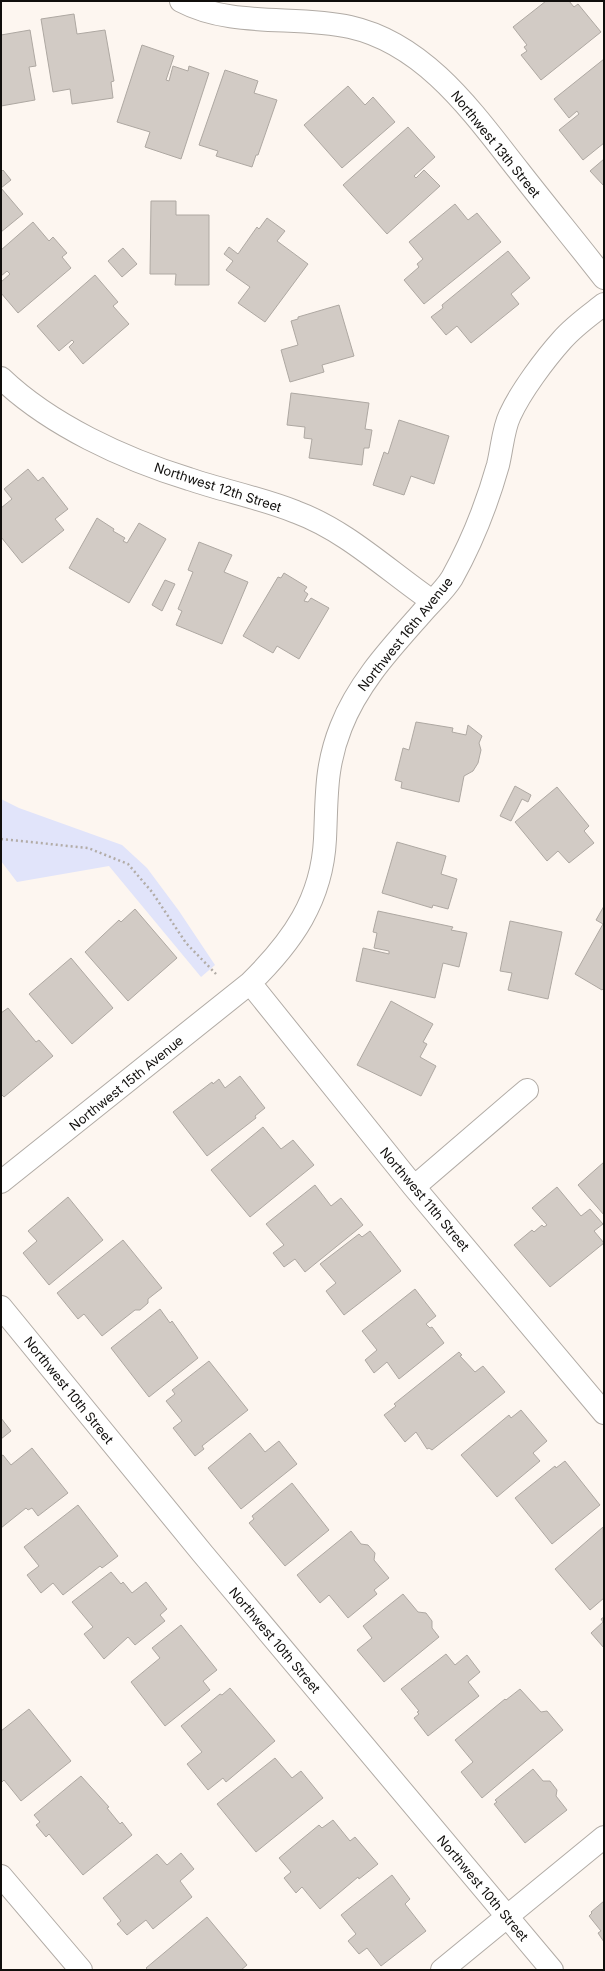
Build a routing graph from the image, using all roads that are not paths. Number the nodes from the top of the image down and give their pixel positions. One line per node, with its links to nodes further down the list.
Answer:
1 (181, 1): 2 (street, Northwest 13th Street)
2 (604, 278)
3 (604, 304): 5 (street, Northwest 16th Avenue)
4 (1, 378): 5 (street, Northwest 12th Street)
5 (432, 601): 6 (street, Northwest 16th Avenue)
6 (243, 989): 8 (street, Northwest 15th Avenue); 9 (street, Northwest 11th Street)
7 (527, 1090): 9 (street)
8 (1, 1182)
9 (414, 1187): 11 (street, Northwest 11th Street)
10 (1, 1307): 14 (street, Northwest 10th Street)
11 (604, 1413)
12 (604, 1837): 14 (street)
13 (1, 1876): 15 (street)
14 (507, 1917): 16 (street); 17 (street, Northwest 10th Street)
15 (81, 1970)
16 (442, 1970)
17 (552, 1970)

